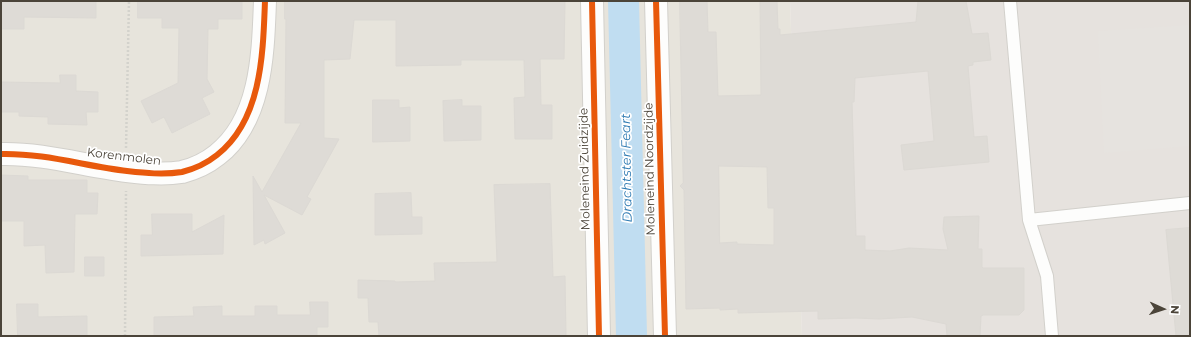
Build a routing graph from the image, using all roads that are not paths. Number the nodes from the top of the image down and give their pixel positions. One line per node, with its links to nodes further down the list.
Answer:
1 (265, 1): 5 (street, Korenmolen)
2 (592, 1): 8 (street, Moleneind Zuidzijde)
3 (656, 1): 9 (street, Moleneind Noordzijde)
4 (1010, 1): 7 (lane)
5 (1, 154)
6 (1190, 203): 7 (lane)
7 (1030, 220): 10 (lane)
8 (599, 336)
9 (665, 336)
10 (1052, 336)

